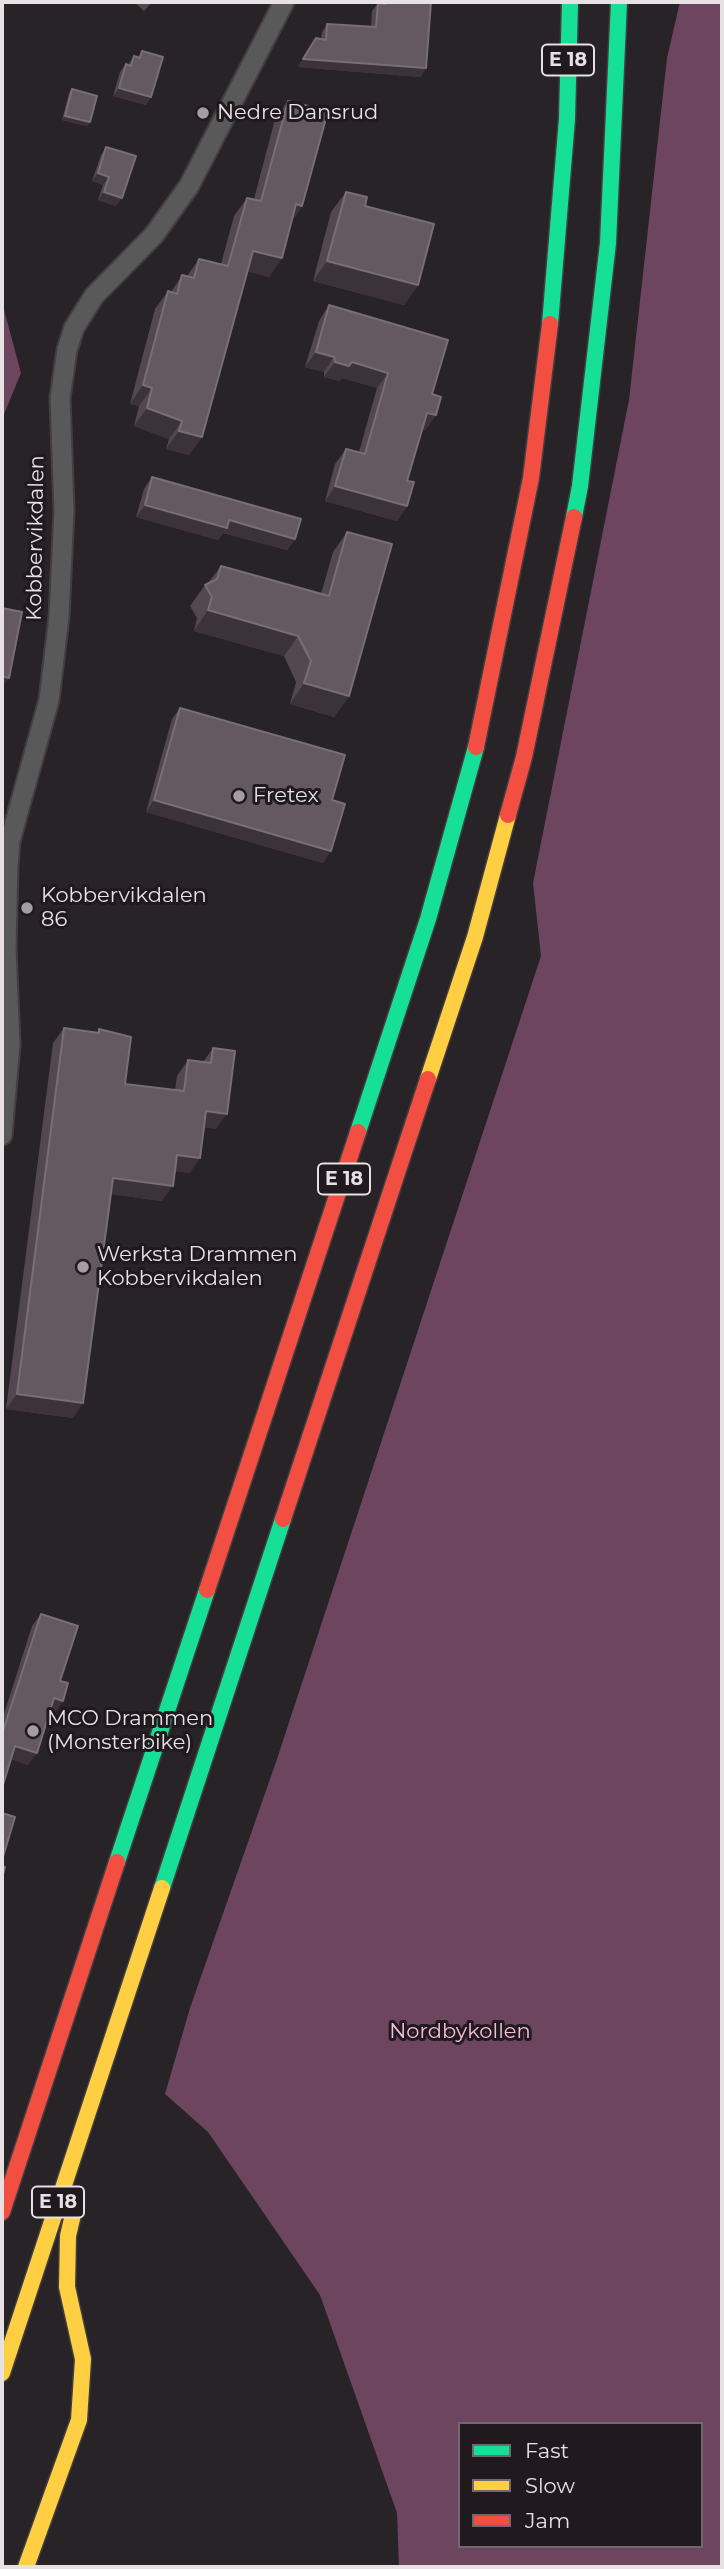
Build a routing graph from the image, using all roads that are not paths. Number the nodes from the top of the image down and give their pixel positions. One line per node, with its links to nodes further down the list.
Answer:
1 (284, 2): 4 (street, Kobbervikdalen)
2 (570, 2): 6 (highway, E 18)
3 (619, 2): 5 (highway, E 18)
4 (2, 1135)
5 (114, 2031): 7 (highway, E 18); 8 (highway)
6 (2, 2212)
7 (2, 2373)
8 (26, 2567)

